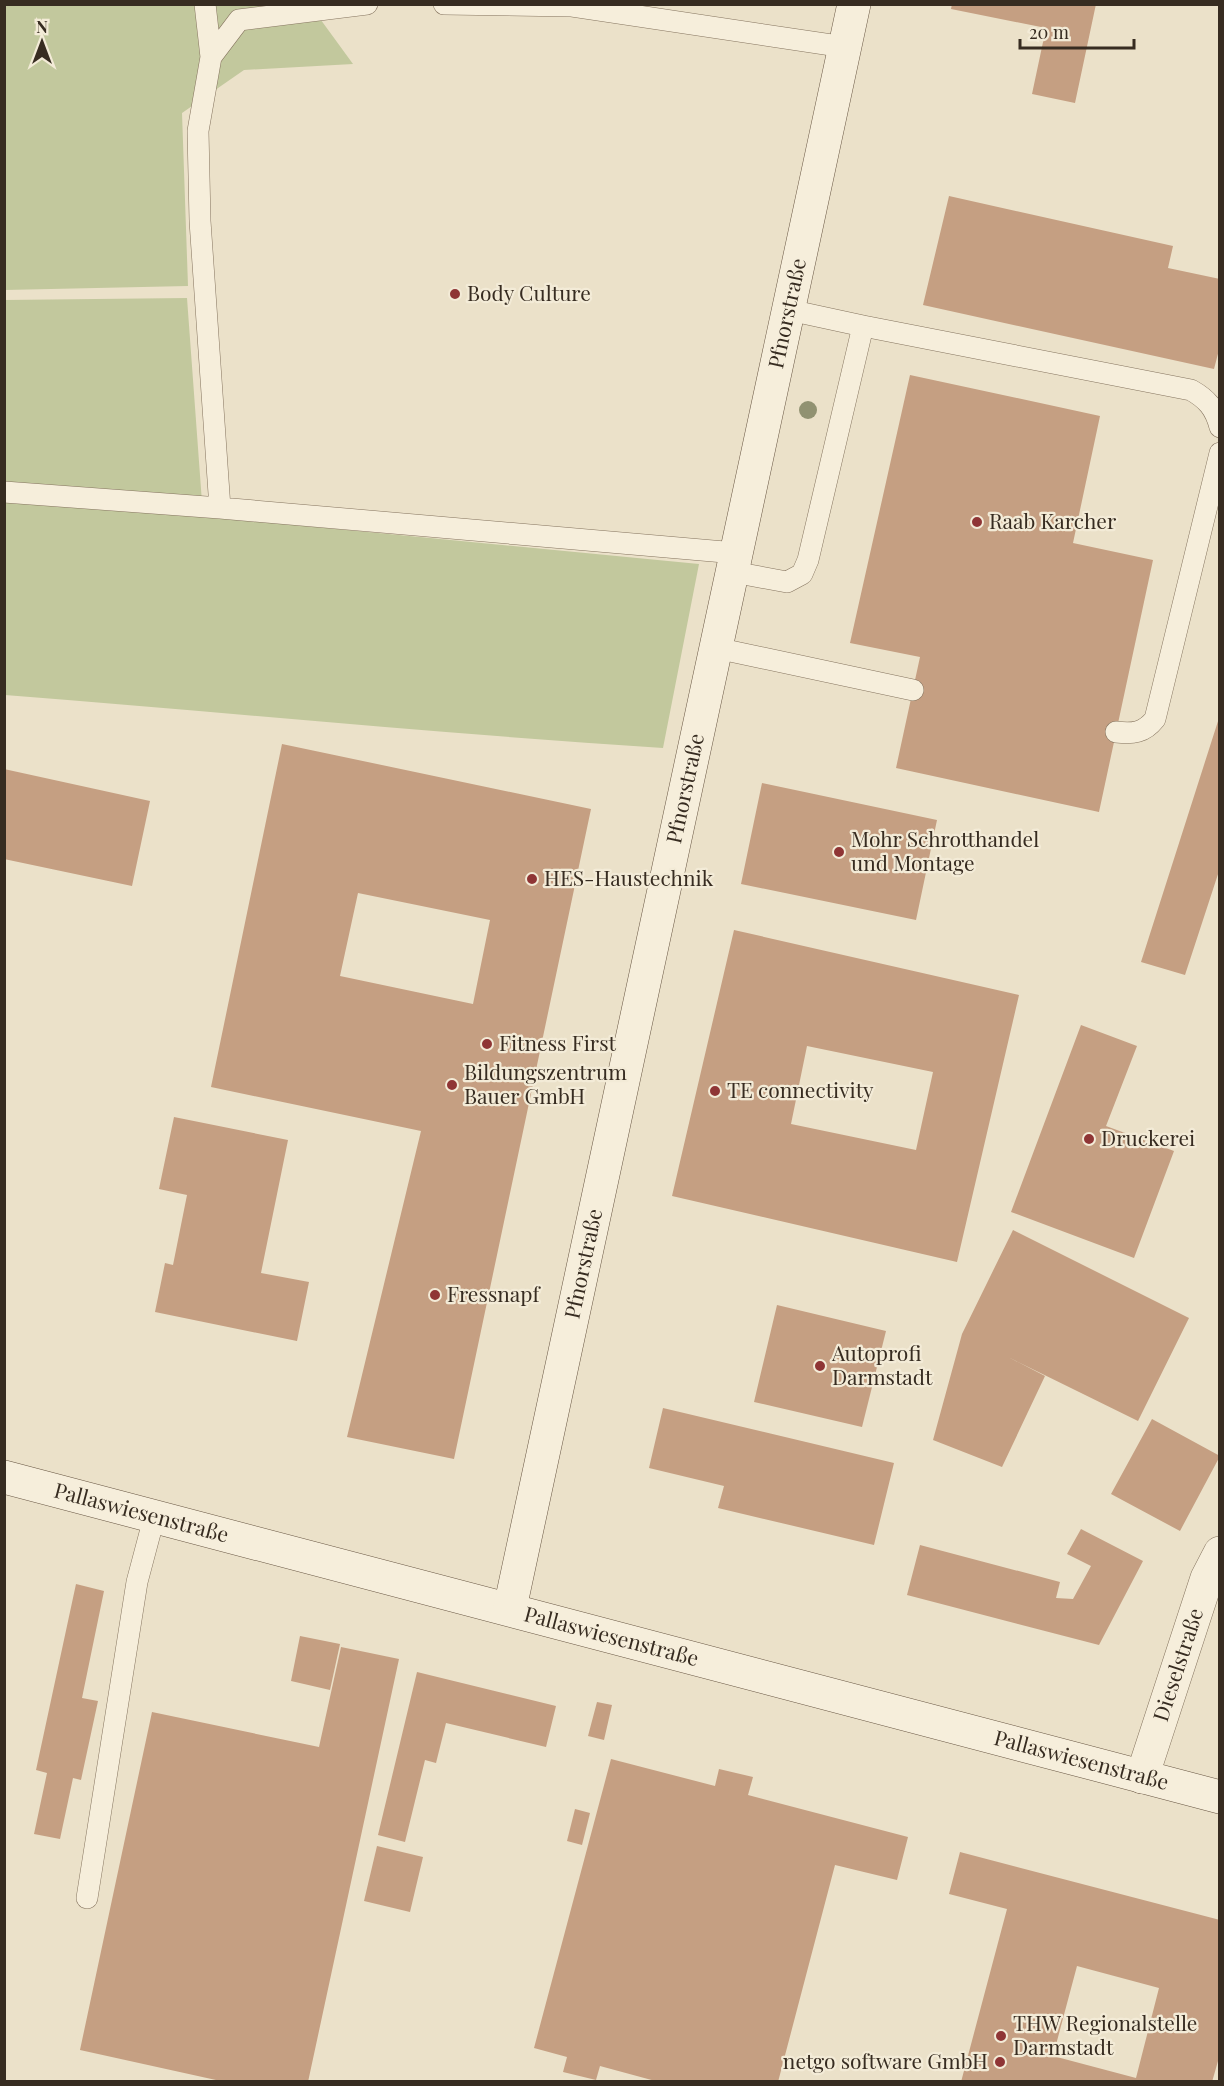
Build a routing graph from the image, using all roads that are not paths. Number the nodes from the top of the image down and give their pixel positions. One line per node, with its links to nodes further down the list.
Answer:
1 (205, 4): 6 (lane)
2 (367, 4): 6 (lane)
3 (444, 4): 5 (lane)
4 (854, 4): 5 (street, Pfnorstraße)
5 (845, 47): 7 (street, Pfnorstraße)
6 (211, 57): 12 (lane)
7 (789, 310): 8 (lane); 13 (street, Pfnorstraße)
8 (863, 326): 9 (lane); 13 (lane)
9 (1220, 426)
10 (1220, 453): 16 (lane)
11 (4, 492): 12 (lane)
12 (220, 507): 13 (lane)
13 (734, 562): 14 (street, Pfnorstraße)
14 (716, 648): 15 (lane); 20 (street, Pfnorstraße)
15 (913, 690)
16 (1116, 732)
17 (4, 1478): 18 (street, Pallaswiesenstraße)
18 (154, 1518): 20 (street, Pallaswiesenstraße); 23 (lane)
19 (1220, 1553): 21 (street, Dieselstraße)
20 (510, 1608): 21 (street, Pallaswiesenstraße)
21 (1142, 1778): 22 (street, Pallaswiesenstraße)
22 (1220, 1797)
23 (87, 1898)

